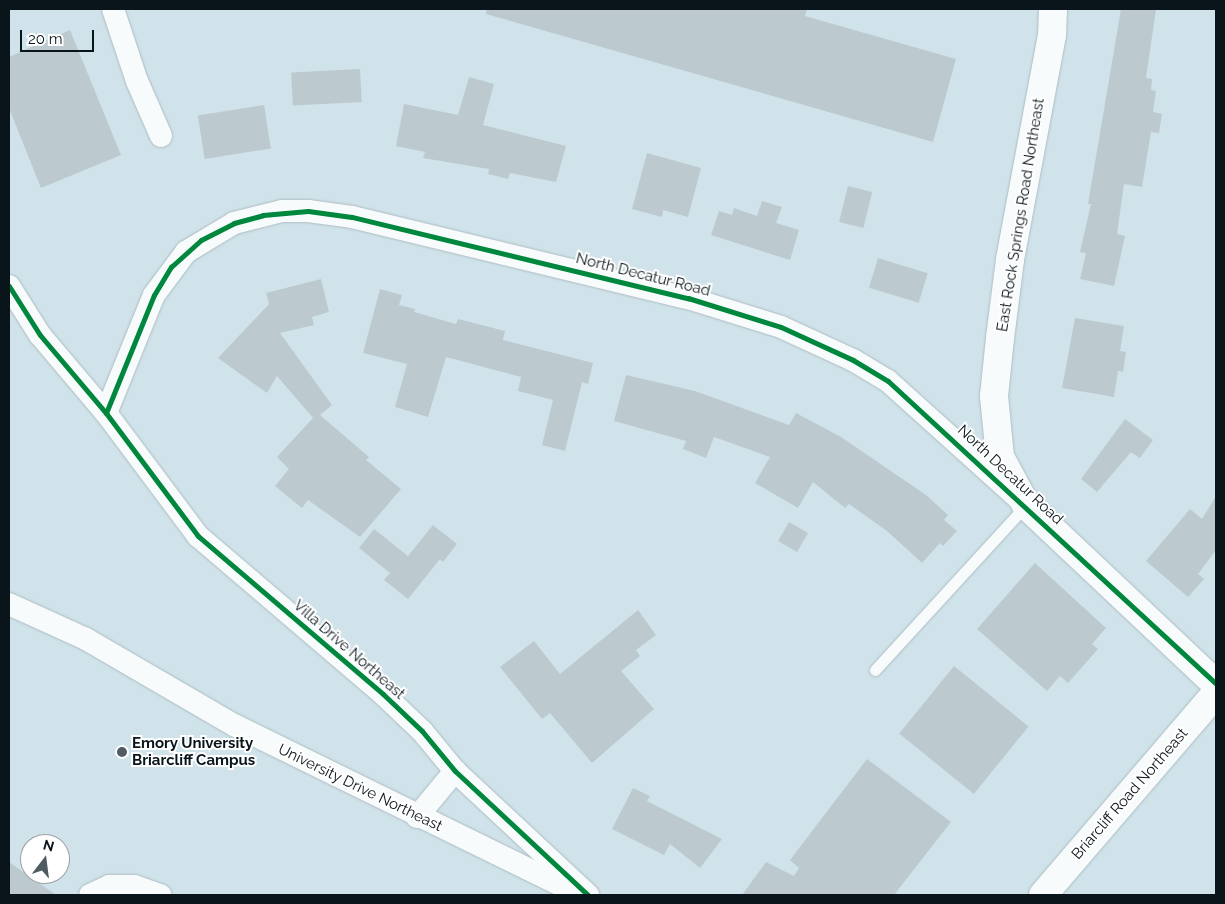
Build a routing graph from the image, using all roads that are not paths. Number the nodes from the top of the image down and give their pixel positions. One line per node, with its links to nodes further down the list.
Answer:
1 (113, 9): 3 (street)
2 (1053, 9): 6 (street, East Rock Springs Road Northeast)
3 (161, 136)
4 (9, 286): 5 (street, Villa Drive Northeast)
5 (106, 413): 6 (street, North Decatur Road); 11 (street, Villa Drive Northeast)
6 (1026, 505): 8 (lane); 9 (street, North Decatur Road)
7 (9, 604): 12 (street, University Drive Northeast)
8 (875, 670)
9 (1216, 684)
10 (1216, 693): 17 (street, Briarcliff Road Northeast)
11 (455, 771): 12 (street); 16 (street, Villa Drive Northeast)
12 (417, 817): 15 (street, University Drive Northeast)
13 (90, 895): 14 (street)
14 (160, 895)
15 (582, 895)
16 (588, 895)
17 (1043, 895)

